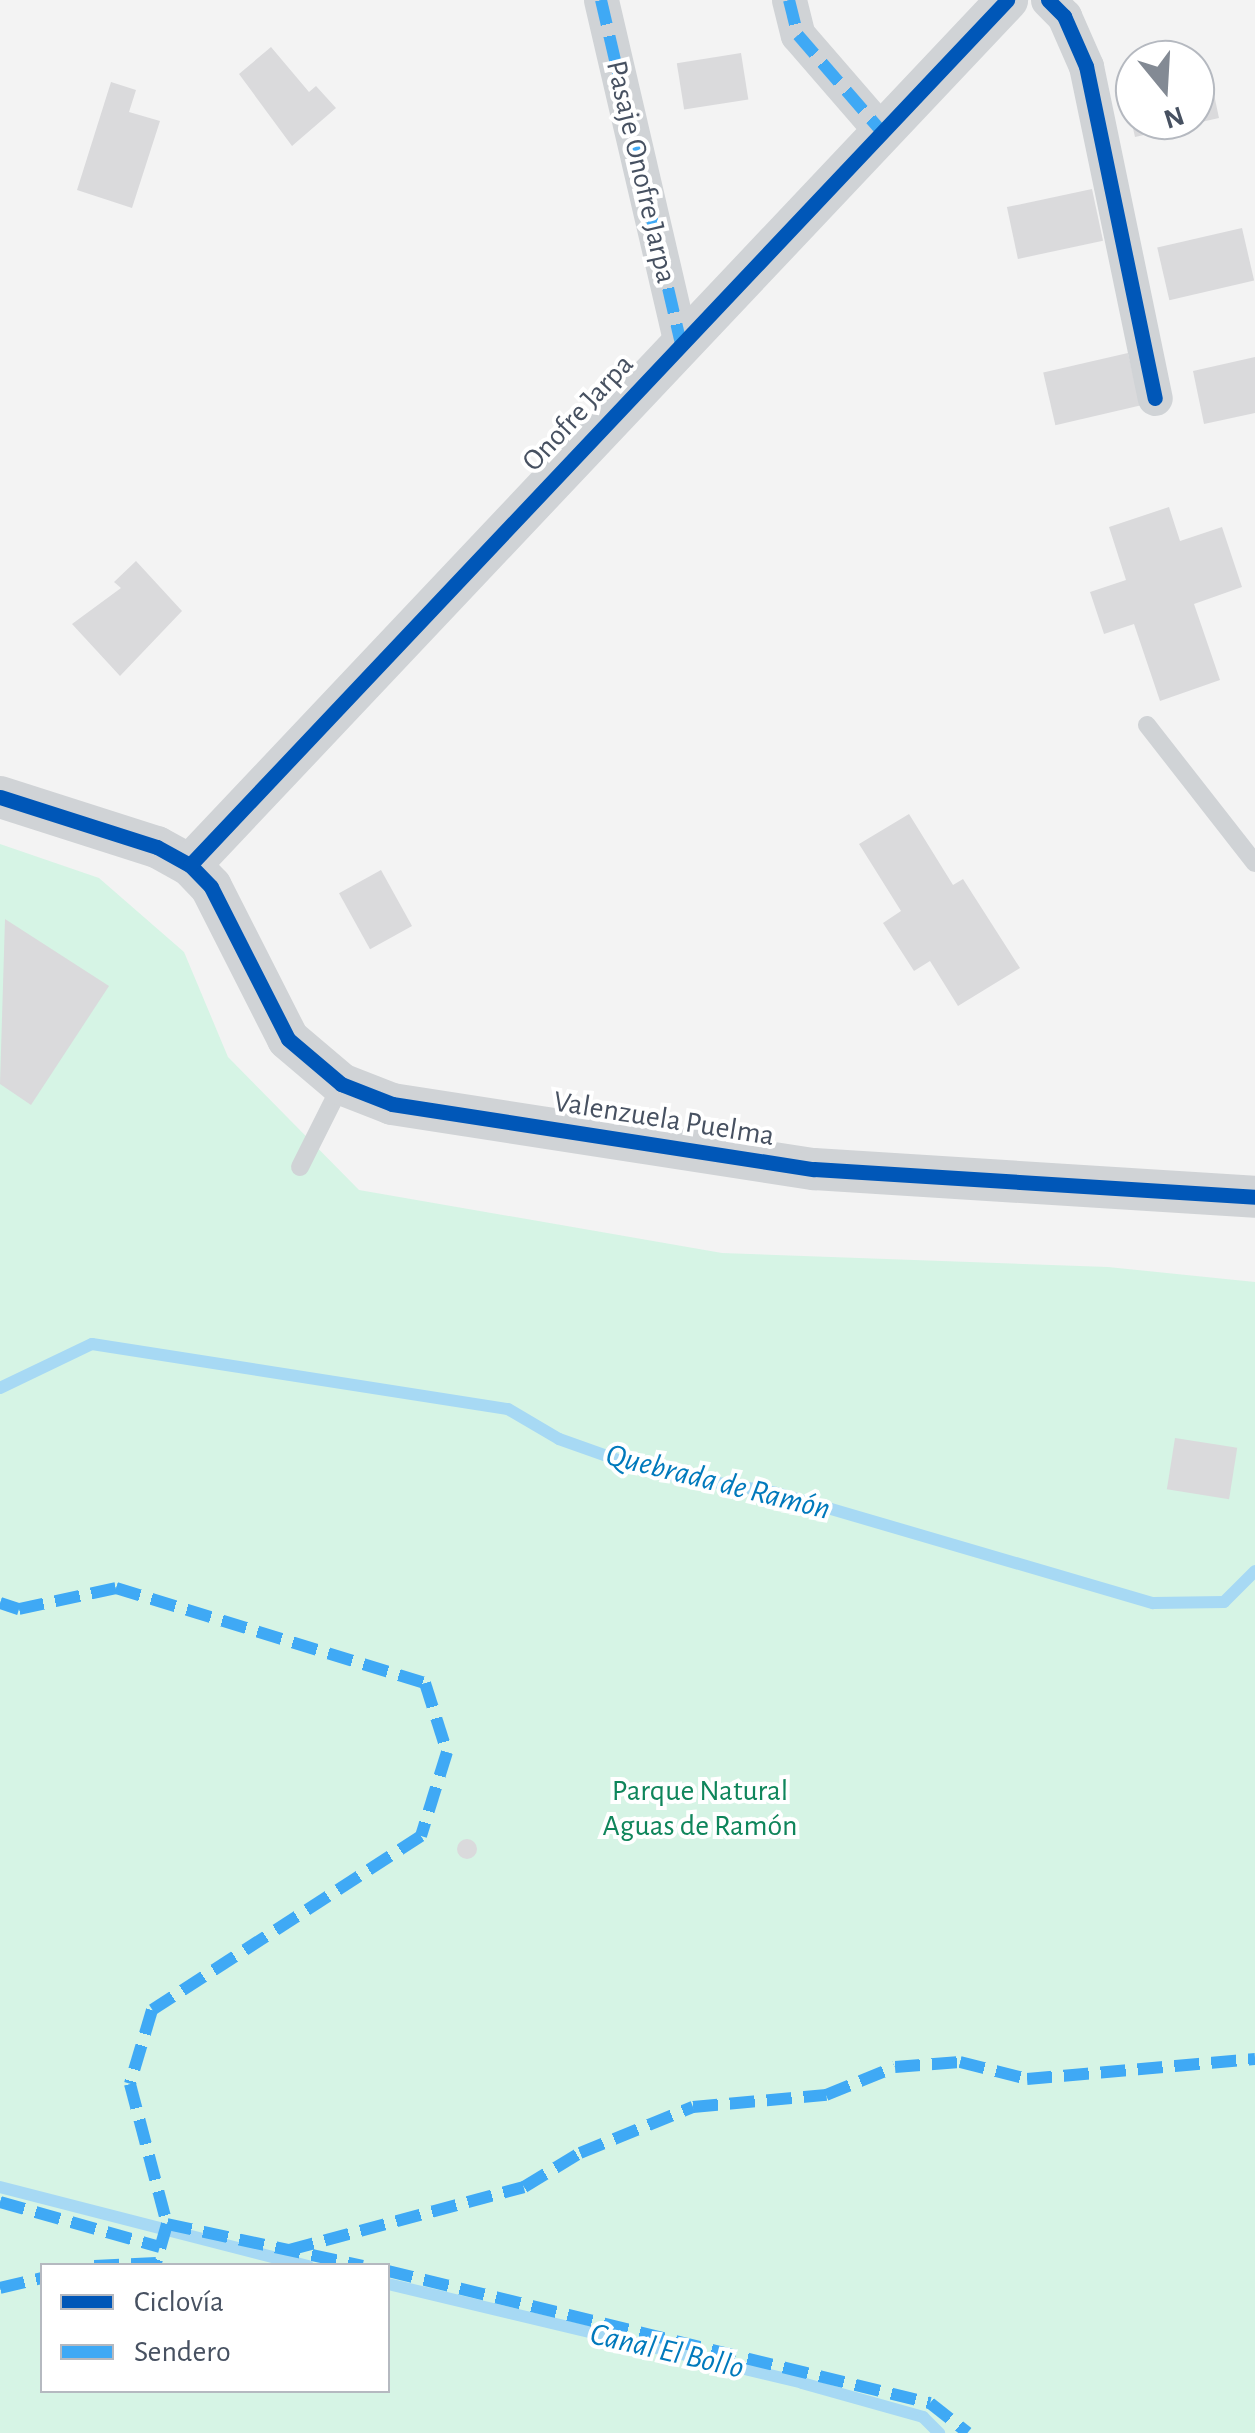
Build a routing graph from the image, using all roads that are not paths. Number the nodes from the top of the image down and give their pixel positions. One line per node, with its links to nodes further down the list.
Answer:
1 (601, 0): 6 (street, Pasaje Onofre Jarpa)
2 (789, 0): 5 (street)
3 (1007, 0): 5 (street, Onofre Jarpa)
4 (1048, 0): 7 (street)
5 (882, 132): 6 (street, Onofre Jarpa)
6 (681, 344): 11 (street, Onofre Jarpa)
7 (1155, 398)
8 (1147, 725): 10 (lane)
9 (0, 797): 11 (street)
10 (1255, 863)
11 (190, 864): 12 (street, Valenzuela Puelma)
12 (342, 1084): 13 (lane); 14 (street, Valenzuela Puelma)
13 (300, 1167)
14 (1255, 1197)

